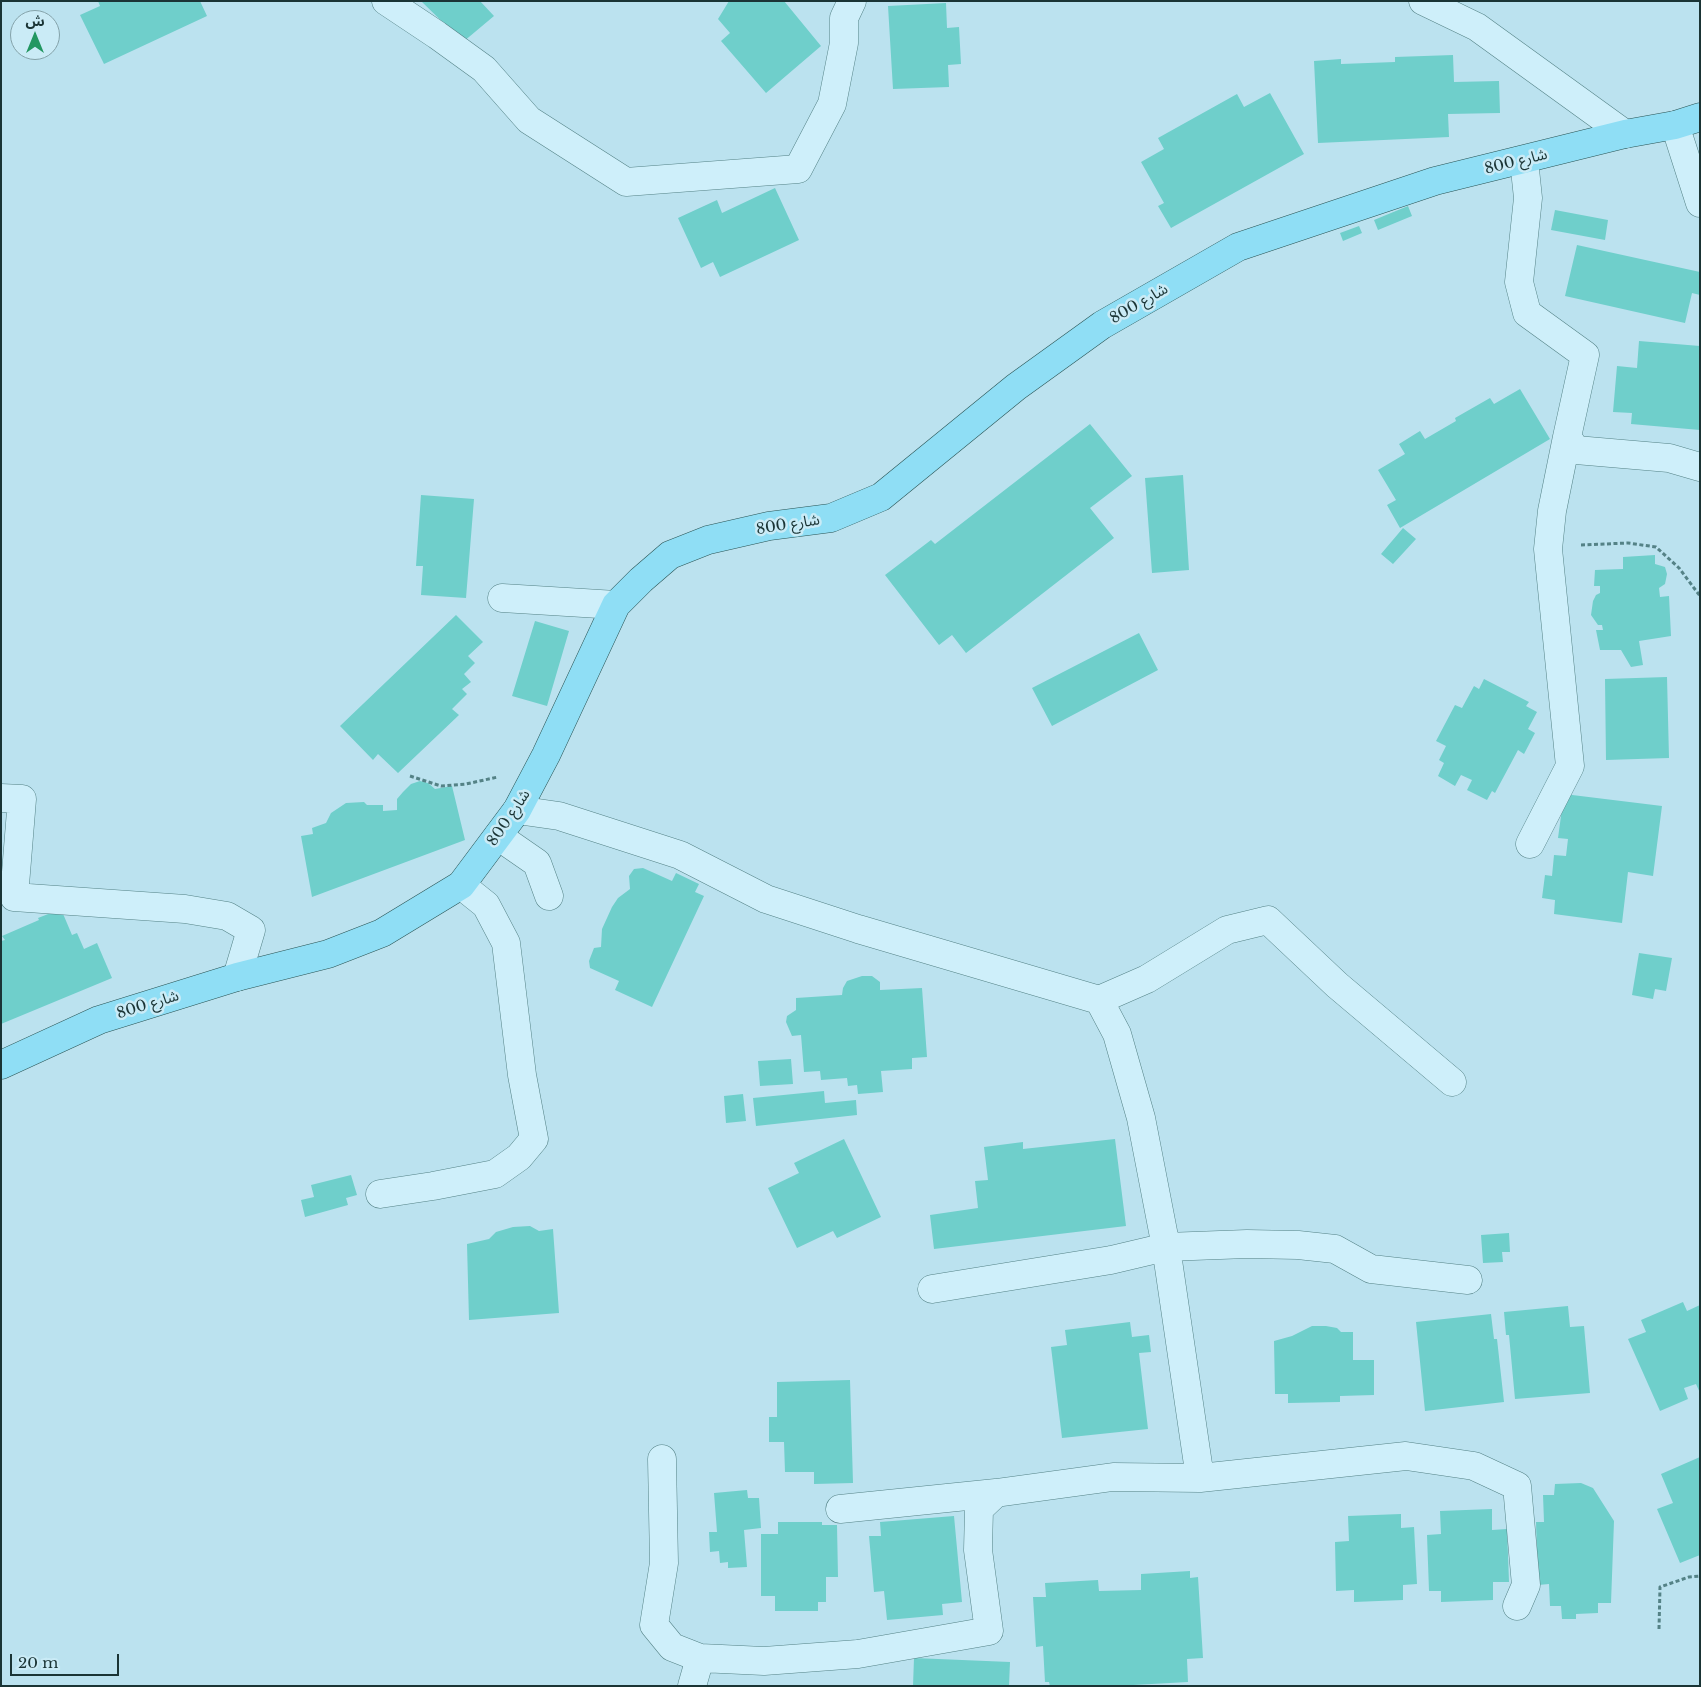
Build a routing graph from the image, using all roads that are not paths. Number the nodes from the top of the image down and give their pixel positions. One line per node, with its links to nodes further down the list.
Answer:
1 (386, 1): 2 (street)
2 (852, 1)
3 (1423, 1): 5 (street)
4 (1687, 121): 5 (main road, شارع 800); 7 (street)
5 (1625, 134): 6 (main road, شارع 800)
6 (1524, 160): 8 (street); 11 (main road, شارع 800)
7 (1700, 202)
8 (1566, 437): 9 (street); 15 (street)
9 (1700, 467)
10 (502, 598): 11 (street)
11 (616, 605): 13 (main road, شارع 800)
12 (1, 798): 17 (street)
13 (517, 810): 14 (main road, شارع 800); 20 (street)
14 (498, 836): 16 (main road, شارع 800); 18 (street)
15 (1530, 844)
16 (461, 885): 19 (main road, شارع 800); 23 (street)
17 (8, 896): 19 (street)
18 (549, 896)
19 (237, 977): 21 (main road, شارع 800)
20 (1099, 1000): 22 (street); 24 (street)
21 (1, 1065)
22 (1452, 1082)
23 (380, 1194)
24 (1166, 1247): 25 (street); 26 (street); 28 (street)
25 (1468, 1280)
26 (932, 1289)
27 (662, 1459): 32 (street)
28 (1200, 1478): 29 (street); 31 (street)
29 (996, 1493): 30 (street); 32 (street)
30 (840, 1509)
31 (1517, 1606)
32 (700, 1658): 33 (street)
33 (692, 1686)

